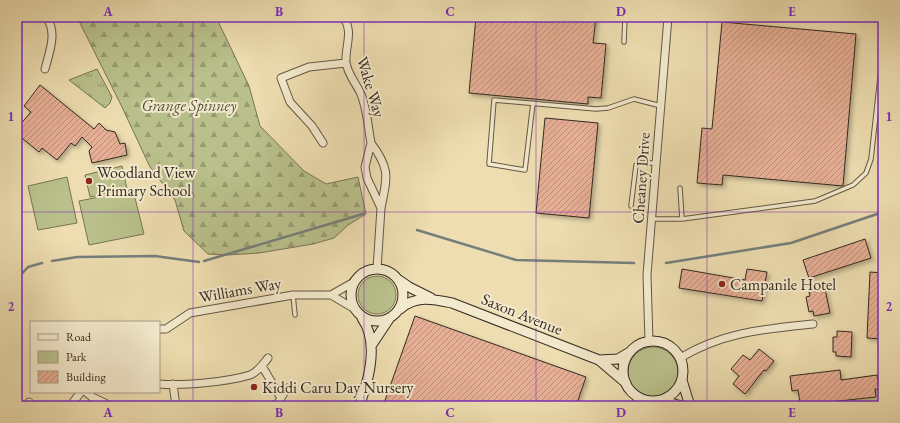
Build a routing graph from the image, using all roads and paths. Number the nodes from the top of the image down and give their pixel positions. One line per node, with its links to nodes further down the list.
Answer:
1 (46, 17): 11 (street)
2 (354, 17): 7 (street)
3 (625, 17): 8 (lane)
4 (668, 17): 13 (street, Cheaney Drive)
5 (841, 17): 6 (lane)
6 (853, 17)
7 (345, 19): 10 (street, Wake Way)
8 (624, 42)
9 (883, 50): 21 (lane)
10 (346, 63): 14 (street); 15 (street, Wake Way)
11 (45, 69)
12 (533, 103): 12 (lane); 13 (lane)
13 (661, 106): 16 (street, Cheaney Drive)
14 (323, 143)
15 (371, 143): 19 (street, Wake Way); 19 (street, Wake Way)
16 (656, 163): 18 (lane); 20 (street, Cheaney Drive)
17 (680, 188): 21 (lane)
18 (631, 206)
19 (381, 208): 22 (street, Wake Way)
20 (652, 219): 21 (lane); 35 (street, Cheaney Drive)
21 (682, 219)
22 (377, 269): 23 (street); 24 (street)
23 (398, 279): 27 (street, Saxon Avenue); 29 (street)
24 (354, 282): 26 (street, Williams Way); 28 (street)
25 (293, 295): 26 (street, Williams Way); 30 (lane); 34 (street, Williams Way)
26 (331, 295): 28 (street)
27 (434, 299): 29 (street, Saxon Avenue); 40 (street, Saxon Avenue)
28 (353, 308): 31 (street)
29 (400, 309): 32 (street)
30 (295, 315)
31 (362, 318): 32 (street); 36 (street)
32 (390, 319): 36 (street)
33 (813, 324): 39 (street)
34 (160, 329)
35 (649, 342): 37 (street); 39 (street)
36 (372, 346): 56 (street)
37 (630, 352): 40 (street, Saxon Avenue); 43 (street)
38 (268, 358): 41 (street)
39 (680, 358): 42 (street)
40 (599, 360): 43 (street, Saxon Avenue)
41 (262, 366): 45 (street); 49 (street)
42 (682, 380): 50 (street); 58 (street)
43 (626, 383): 51 (street)
44 (160, 384): 45 (street)
45 (173, 384): 54 (street)
46 (287, 388): 49 (street)
47 (80, 393): 52 (street)
48 (87, 393): 53 (street)
49 (281, 398): 55 (street)
50 (661, 400): 51 (street); 57 (street)
51 (638, 402)
52 (70, 406)
53 (111, 406)
54 (176, 406)
55 (272, 406)
56 (359, 406)
57 (681, 406)
58 (690, 406)

